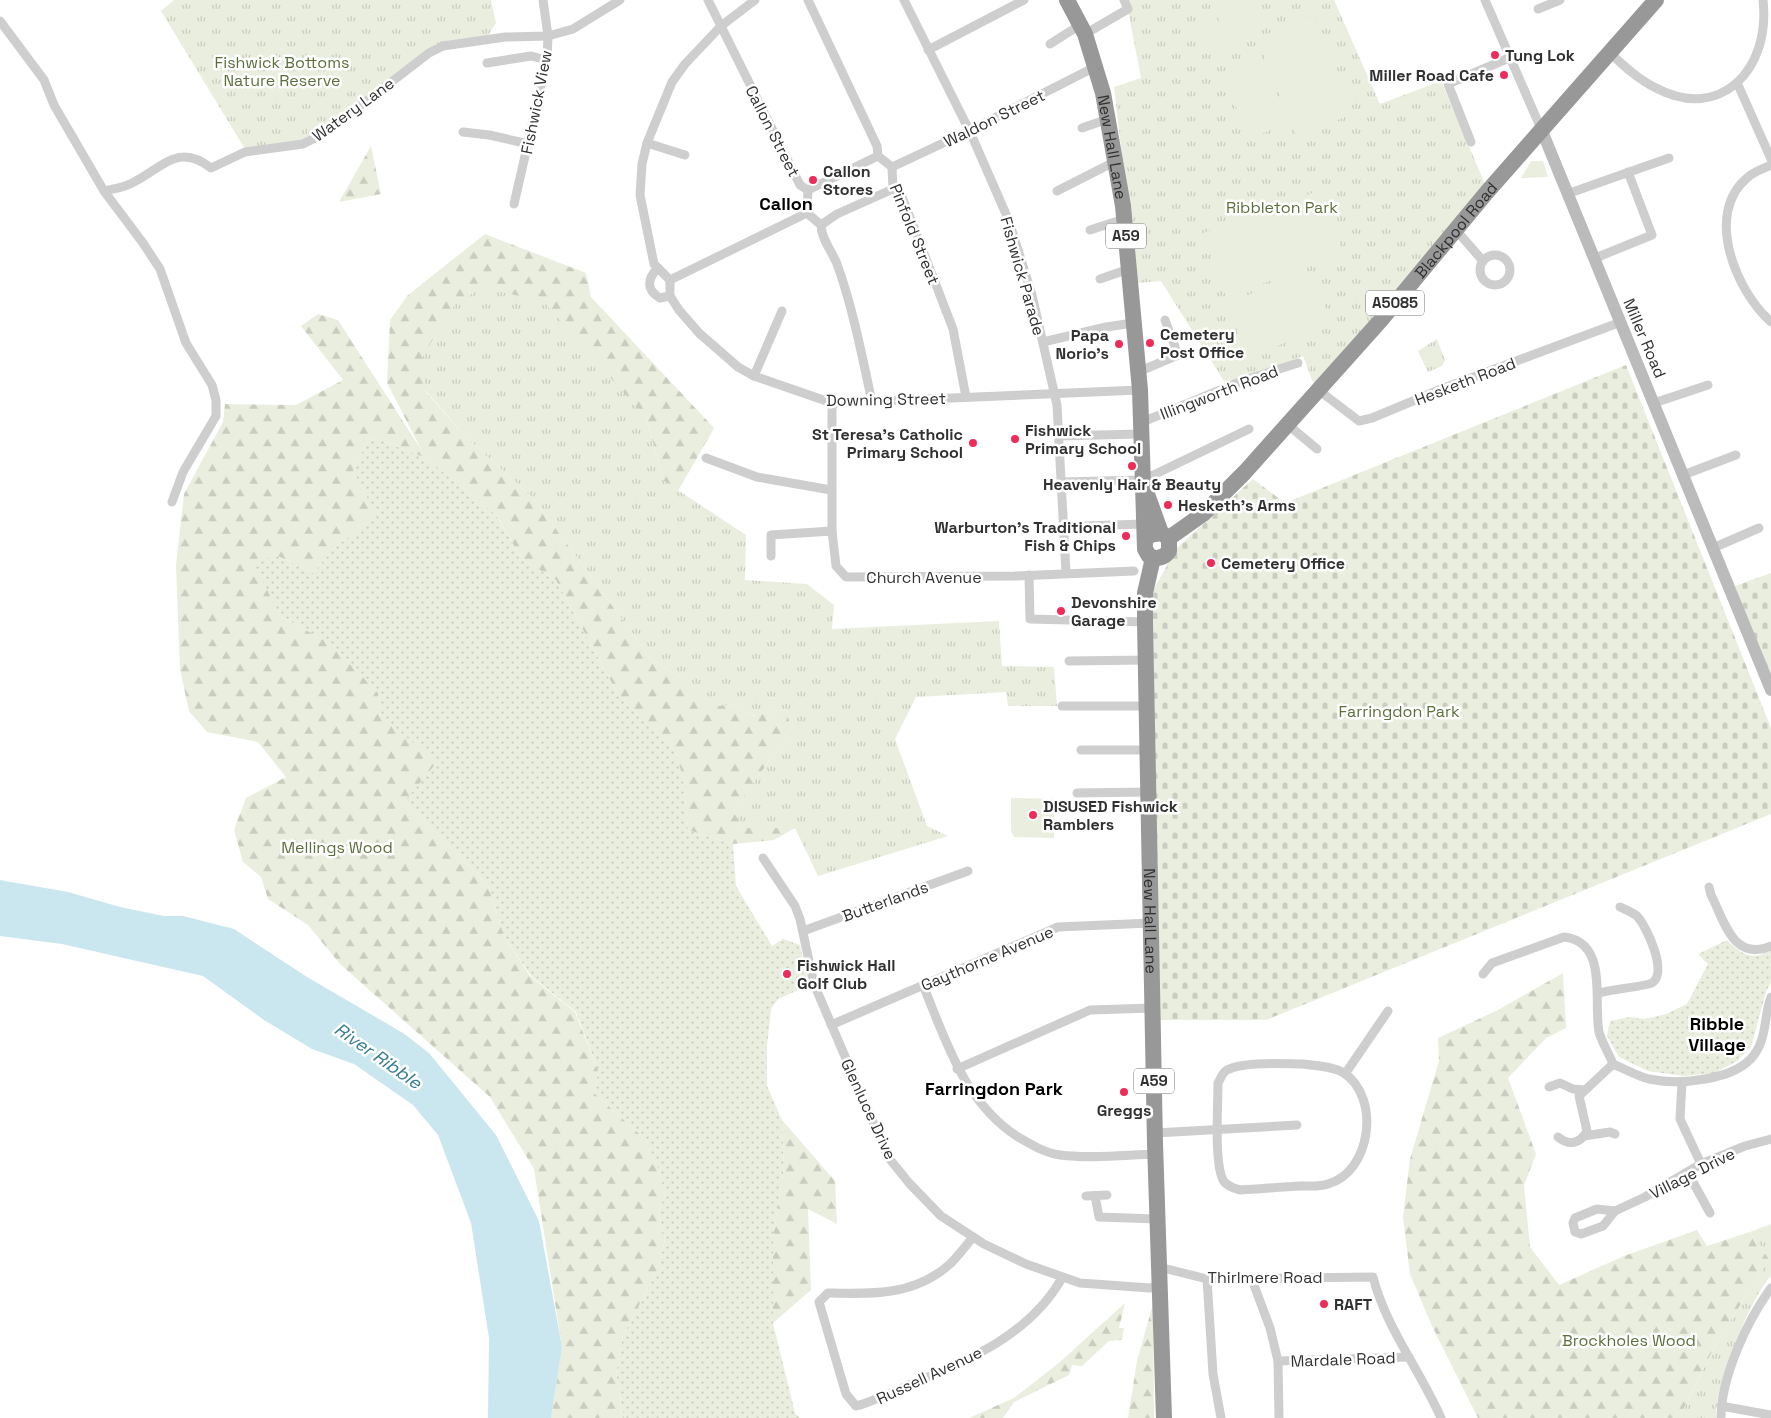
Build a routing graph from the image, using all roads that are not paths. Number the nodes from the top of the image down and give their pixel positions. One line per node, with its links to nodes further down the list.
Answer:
1 (543, 0): 18 (street, Fishwick View)
2 (620, 0): 18 (street)
3 (708, 0): 16 (street, Callon Street)
4 (755, 0): 16 (street)
5 (808, 0): 36 (street)
6 (904, 0): 20 (street, Fishwick Parade)
7 (1024, 0): 20 (street)
8 (1067, 0): 17 (highway, New Hall Lane / A59)
9 (1124, 0): 17 (street)
10 (1485, 0): 22 (street, Miller Road)
11 (1560, 0): 14 (street)
12 (1763, 0): 26 (street)
13 (1654, 1): 21 (highway, Blackpool Road / A5085)
14 (1538, 9)
15 (0, 21): 46 (street)
16 (720, 26): 33 (street); 44 (street, Callon Street)
17 (1083, 29): 19 (street); 25 (highway, New Hall Lane / A59)
18 (548, 36): 23 (street, Fishwick View); 46 (street, Watery Lane)
19 (1050, 44)
20 (928, 50): 29 (street, Fishwick Parade)
21 (1610, 53): 26 (street); 30 (highway, Blackpool Road / A5085)
22 (1509, 58): 30 (street, Miller Road); 32 (street)
23 (547, 60): 24 (street); 34 (street, Fishwick View)
24 (487, 63)
25 (1096, 67): 27 (highway, New Hall Lane / A59); 29 (street, Waldon Street)
26 (1739, 87): 38 (street)
27 (1108, 119): 28 (street); 39 (highway, New Hall Lane / A59)
28 (1082, 128)
29 (969, 131): 40 (street, Waldon Street); 66 (street, Fishwick Parade)
30 (1542, 131): 47 (street, Miller Road); 53 (highway, Blackpool Road / A5085)
31 (463, 132): 34 (street)
32 (1471, 142)
33 (647, 143): 35 (street); 56 (street)
34 (530, 144): 48 (street, Fishwick View)
35 (685, 155)
36 (878, 156): 40 (street, Pinfold Street); 44 (street)
37 (1669, 158): 42 (street)
38 (1771, 159)
39 (1116, 161): 45 (street); 50 (highway, New Hall Lane / A59)
40 (892, 166): 43 (street, Pinfold Street)
41 (1771, 166): 64 (street)
42 (1628, 172): 47 (street); 54 (street)
43 (893, 189): 51 (street); 74 (street, Pinfold Street)
44 (808, 190): 49 (street, Callon Street)
45 (1057, 191)
46 (104, 192): 89 (street)
47 (1567, 194): 54 (street, Miller Road)
48 (514, 204)
49 (808, 213): 51 (street); 59 (street)
50 (1124, 218): 52 (street); 57 (highway, New Hall Lane / A59)
51 (821, 226): 75 (street)
52 (1090, 230)
53 (1456, 230): 55 (street); 72 (highway, Blackpool Road / A5085)
54 (1593, 258): 63 (street, Miller Road)
55 (1483, 261)
56 (658, 268): 59 (street); 60 (street)
57 (1130, 269): 58 (street); 65 (highway, New Hall Lane / A59)
58 (1100, 279)
59 (670, 280): 60 (street)
60 (670, 296): 69 (street, Downing Street)
61 (782, 311): 69 (street)
62 (1164, 320): 68 (street)
63 (1621, 322): 72 (street, Hesketh Road); 77 (street, Miller Road)
64 (1771, 322)
65 (1134, 323): 66 (street); 68 (highway, New Hall Lane / A59)
66 (1043, 342): 73 (street, Fishwick Parade)
67 (1298, 362): 79 (street, Illingworth Road)
68 (1138, 372): 71 (highway, New Hall Lane / A59)
69 (754, 376): 76 (street, Downing Street)
70 (1708, 385): 77 (street)
71 (1140, 390): 73 (street, Downing Street); 79 (highway, New Hall Lane / A59)
72 (1317, 390): 78 (highway, Blackpool Road / A5085)
73 (1054, 394): 74 (street, Downing Street); 81 (street, Fishwick Parade)
74 (966, 397): 75 (street, Downing Street)
75 (872, 402): 76 (street, Downing Street)
76 (832, 403): 88 (street, Church Avenue)
77 (1654, 403): 85 (street, Miller Road)
78 (1287, 424): 82 (street); 93 (highway, Blackpool Road / A5085)
79 (1140, 428): 81 (street); 86 (highway, New Hall Lane / A59)
80 (1250, 429): 86 (street)
81 (1059, 436): 87 (street, Fishwick Parade)
82 (1317, 449)
83 (1736, 455): 85 (street)
84 (706, 458): 88 (street)
85 (1683, 475): 94 (street, Miller Road)
86 (1143, 480): 87 (street); 93 (highway, New Hall Lane / A59)
87 (1062, 482): 98 (street, Fishwick Parade)
88 (831, 490): 92 (street, Church Avenue)
89 (172, 502)
90 (1086, 526): 93 (street)
91 (1760, 528): 94 (street)
92 (832, 531): 95 (street); 99 (street, Church Avenue)
93 (1154, 534): 96 (highway, A59); 96 (highway)
94 (1713, 548): 103 (street, Miller Road)
95 (771, 556)
96 (1152, 558): 100 (highway, New Hall Lane / A59)
97 (1134, 571): 98 (street, Church Avenue)
98 (1066, 573): 99 (street, Church Avenue)
99 (1029, 575): 100 (street)
100 (1145, 622): 101 (highway, New Hall Lane / A59)
101 (1146, 660): 102 (street); 105 (highway, New Hall Lane / A59)
102 (1069, 661)
103 (1771, 690)
104 (1062, 706): 105 (street)
105 (1147, 706): 107 (highway, New Hall Lane / A59)
106 (1081, 750): 107 (street)
107 (1147, 750): 108 (highway, New Hall Lane / A59)
108 (1148, 792): 109 (street); 114 (highway, New Hall Lane / A59)
109 (1077, 793)
110 (763, 858): 115 (street, Glenluce Drive)
111 (968, 871): 115 (street, Butterlands)
112 (1709, 887): 116 (street)
113 (1620, 907): 119 (street)
114 (1151, 923): 118 (street, Gaythorne Avenue); 121 (highway, New Hall Lane / A59)
115 (803, 931): 123 (street, Glenluce Drive)
116 (1771, 946)
117 (1483, 974): 119 (street)
118 (923, 985): 123 (street, Gaythorne Avenue); 125 (street)
119 (1599, 993): 124 (street)
120 (1771, 996): 127 (street)
121 (1152, 1008): 125 (street); 132 (highway, New Hall Lane / A59)
122 (1388, 1011): 126 (street)
123 (831, 1025): 144 (street, Glenluce Drive)
124 (1613, 1064): 127 (street); 129 (street)
125 (957, 1069): 137 (street)
126 (1345, 1074): 131 (street); 131 (street)
127 (1682, 1082): 138 (street)
128 (1548, 1087): 129 (street)
129 (1585, 1090): 134 (street)
130 (1297, 1124): 131 (street)
131 (1218, 1128): 132 (street)
132 (1155, 1133): 137 (highway, New Hall Lane / A59)
133 (1615, 1134): 134 (street)
134 (1584, 1136): 135 (street)
135 (1558, 1137)
136 (1770, 1142): 138 (street, Village Drive)
137 (1155, 1154): 143 (highway, New Hall Lane / A59)
138 (1701, 1164): 139 (street, Village Drive)
139 (1688, 1172): 141 (street, Village Drive); 142 (street)
140 (1106, 1195): 143 (street)
141 (1615, 1211)
142 (1710, 1213)
143 (1157, 1219): 145 (highway, New Hall Lane / A59)
144 (973, 1237): 147 (street, Glenluce Drive); 147 (street, Russell Avenue)
145 (1159, 1267): 148 (street, Thirlmere Road); 149 (highway, New Hall Lane / A59)
146 (1251, 1277): 148 (street, Thirlmere Road); 151 (street, Thirlmere Road); 152 (street)
147 (1062, 1278): 149 (street, Glenluce Drive)
148 (1208, 1279): 156 (street)
149 (1159, 1285): 155 (highway, A59)
150 (1771, 1288): 153 (street)
151 (1409, 1357): 152 (street, Mardale Road); 158 (street)
152 (1278, 1361): 157 (street)
153 (1721, 1406): 154 (street); 159 (street)
154 (1771, 1416)
155 (1164, 1418)
156 (1221, 1418)
157 (1279, 1418)
158 (1441, 1418)
159 (1721, 1418)

